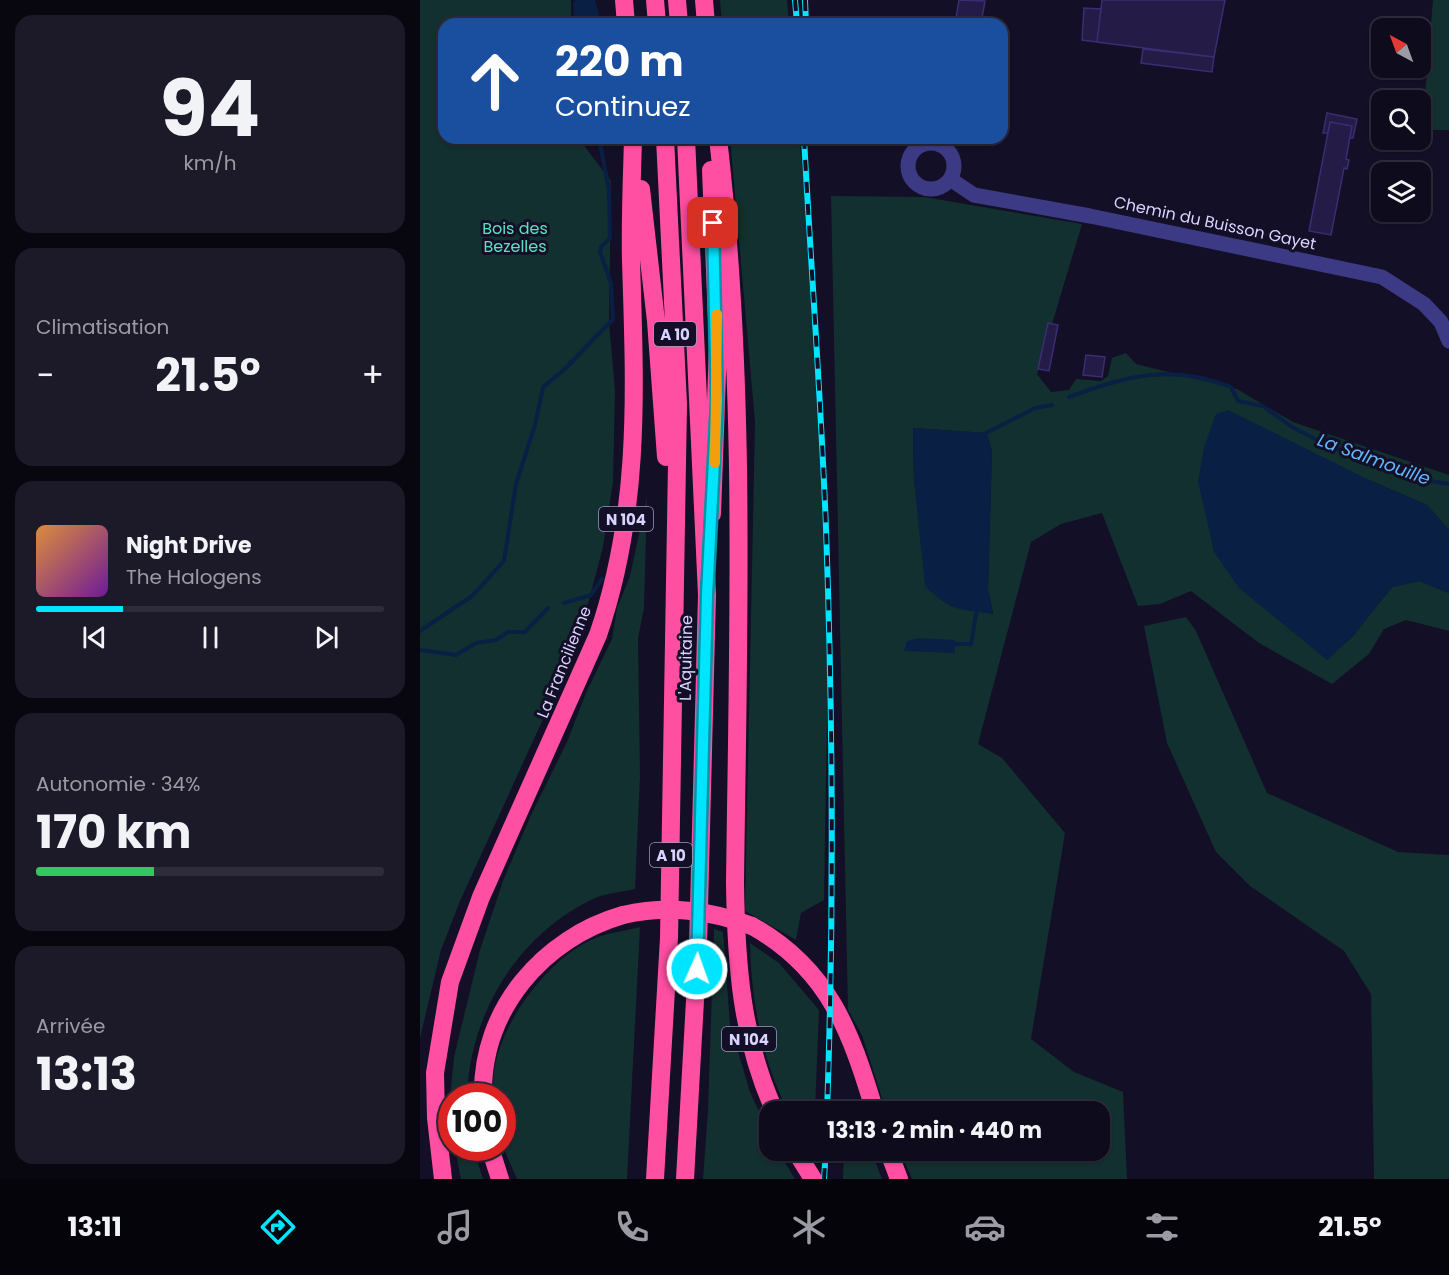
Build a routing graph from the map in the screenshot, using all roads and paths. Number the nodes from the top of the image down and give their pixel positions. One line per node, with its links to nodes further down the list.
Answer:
1 (624, 0): 5 (highway)
2 (655, 0): 6 (highway)
3 (677, 0): 7 (highway)
4 (704, 0): 8 (highway)
5 (626, 18)
6 (656, 18)
7 (678, 18)
8 (706, 18)
9 (633, 144): 25 (highway, La Francilienne / N 104)
10 (634, 144): 17 (highway)
11 (665, 144): 17 (highway, L'Aquitaine / A 10)
12 (686, 144): 18 (highway, L'Aquitaine / A 10)
13 (711, 144): 18 (highway)
14 (719, 144): 20 (highway, N 104)
15 (950, 179): 16 (street, Chemin du Buisson Gayet)
16 (1449, 341)
17 (675, 530): 27 (highway, L'Aquitaine / A 10)
18 (707, 595): 28 (highway, L'Aquitaine / A 10)
19 (484, 1083): 21 (highway, bridge)
20 (770, 1101)
21 (871, 1101)
22 (494, 1161): 26 (highway)
23 (802, 1161): 29 (highway)
24 (892, 1161): 30 (highway)
25 (443, 1179)
26 (500, 1179)
27 (655, 1179)
28 (685, 1179)
29 (813, 1179)
30 (899, 1179)

